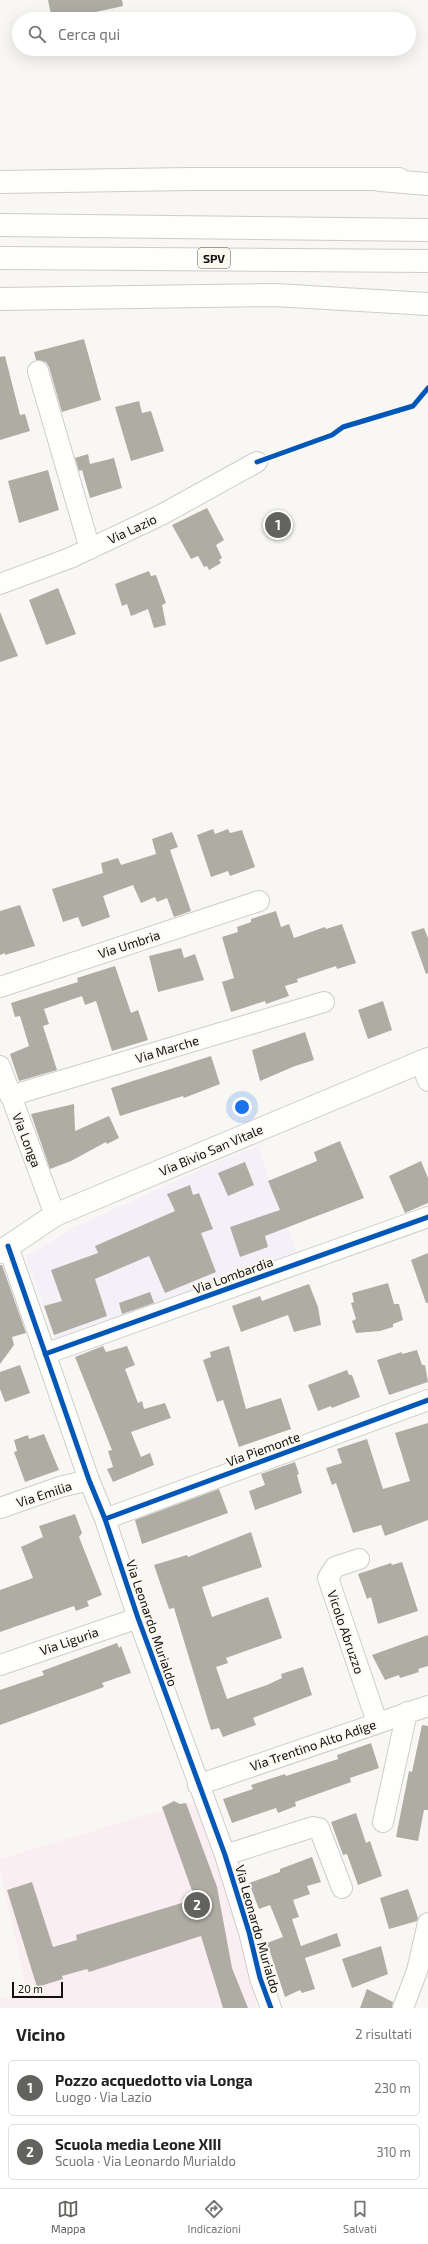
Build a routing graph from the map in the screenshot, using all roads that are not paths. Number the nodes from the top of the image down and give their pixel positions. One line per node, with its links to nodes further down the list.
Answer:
1 (428, 177): 2 (main road)
2 (380, 180): 3 (main road); 4 (main road)
3 (0, 182)
4 (428, 184)
5 (0, 226): 6 (main road)
6 (428, 230)
7 (0, 258): 8 (main road, SPV)
8 (428, 261)
9 (0, 298): 10 (main road)
10 (428, 304)
11 (38, 371): 13 (street)
12 (257, 462): 13 (street, Via Lazio)
13 (90, 549): 14 (street, Via Lazio)
14 (0, 584)
15 (259, 901): 16 (street, Via Umbria)
16 (0, 987)
17 (324, 1002): 20 (street, Via Marche)
18 (0, 1066): 20 (street, Via Longa)
19 (426, 1067): 21 (main road, Via Bivio San Vitale)
20 (10, 1096): 21 (street, Via Longa)
21 (55, 1215): 23 (main road, Via Bivio San Vitale)
22 (428, 1217): 24 (street, Via Lombardia)
23 (4, 1249): 24 (street, Via Leonardo Murialdo)
24 (45, 1354): 26 (street, Via Leonardo Murialdo)
25 (428, 1400): 28 (street, Via Piemonte)
26 (89, 1480): 27 (street, Via Emilia); 28 (street, Via Leonardo Murialdo)
27 (0, 1508)
28 (105, 1519): 30 (street, Via Leonardo Murialdo)
29 (359, 1559): 34 (street, Vicolo Abruzzo)
30 (138, 1618): 31 (street, Via Liguria); 35 (street, Via Leonardo Murialdo)
31 (0, 1664)
32 (428, 1706): 33 (street, Via Trentino Alto Adige)
33 (407, 1712): 34 (street, Via Trentino Alto Adige); 36 (street)
34 (377, 1722): 35 (street, Via Trentino Alto Adige)
35 (198, 1785): 37 (street, Via Leonardo Murialdo)
36 (382, 1822)
37 (225, 1855): 38 (street); 40 (street, Via Leonardo Murialdo)
38 (342, 1888)
39 (428, 1923): 41 (street)
40 (271, 2008)
41 (403, 2008)

